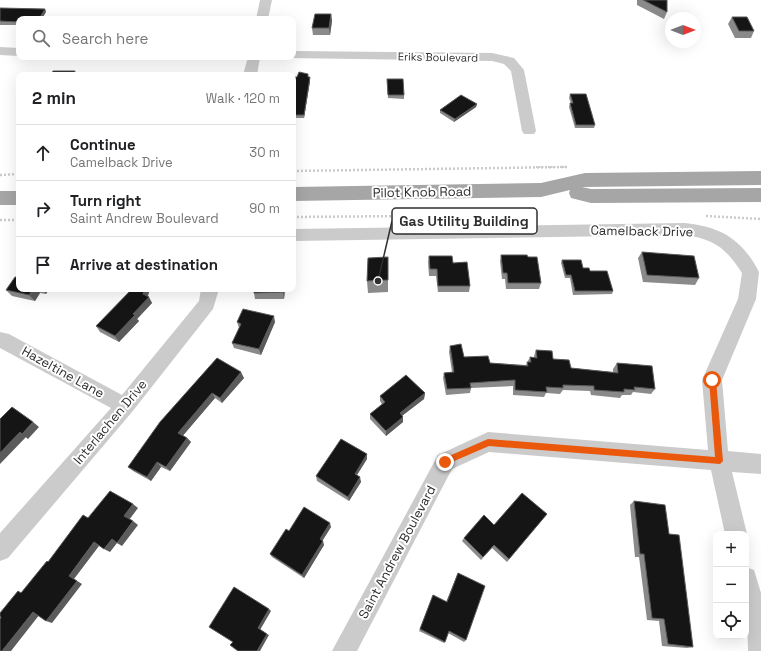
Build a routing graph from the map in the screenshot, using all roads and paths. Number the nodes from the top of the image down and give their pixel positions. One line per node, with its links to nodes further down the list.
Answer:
1 (266, 0): 2 (street)
2 (263, 16)
3 (0, 51): 4 (street)
4 (16, 52)
5 (296, 55): 8 (street, Eriks Boulevard)
6 (253, 60): 7 (street)
7 (251, 72)
8 (529, 131)
9 (568, 167): 10 (path)
10 (296, 171)
11 (16, 174): 12 (path)
12 (0, 175)
13 (761, 178): 14 (main road, Pilot Knob Road)
14 (551, 188): 15 (main road, Pilot Knob Road); 16 (main road, Pilot Knob Road)
15 (296, 194)
16 (761, 195)
17 (0, 198): 18 (main road)
18 (16, 198)
19 (0, 220): 20 (path)
20 (16, 220)
21 (296, 235): 25 (street, Camelback Drive)
22 (209, 292): 24 (street, Interlachen Drive)
23 (0, 340): 24 (street, Hazeltine Lane)
24 (125, 406): 28 (street, Interlachen Drive)
25 (720, 461): 26 (street, Saint Andrew Boulevard); 27 (street, Camelback Drive); 30 (street, Saint Andrew Boulevard)
26 (761, 464)
27 (735, 531)
28 (0, 550)
29 (749, 591): 31 (street)
30 (344, 651)
31 (760, 651)

